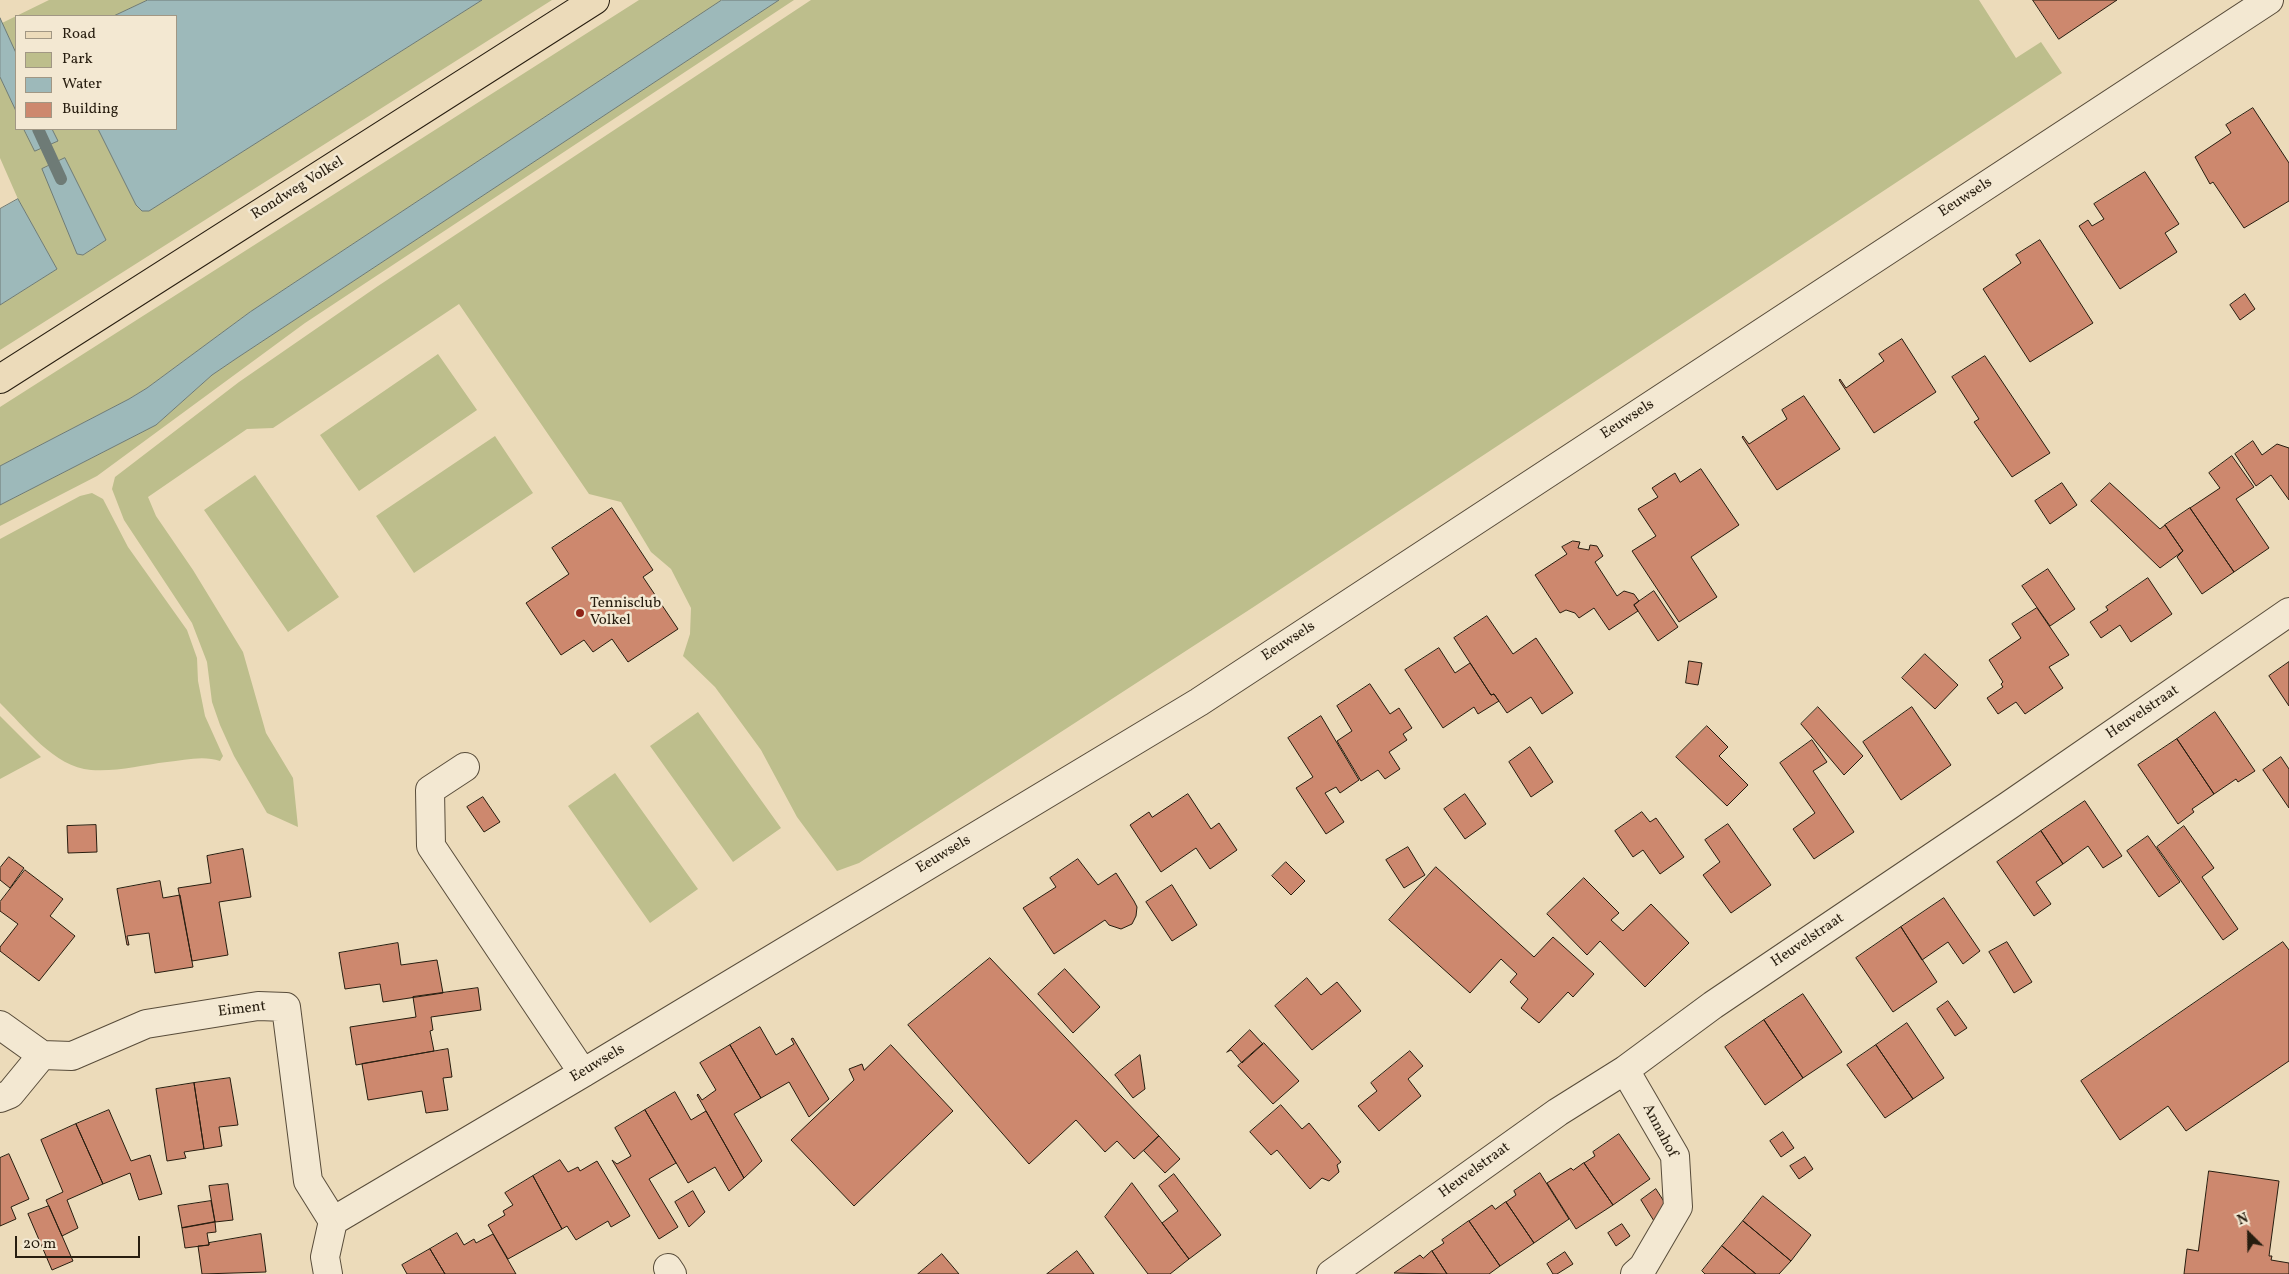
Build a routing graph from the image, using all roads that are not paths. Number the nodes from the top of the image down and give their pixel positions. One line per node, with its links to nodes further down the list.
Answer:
1 (595, 0): 3 (main road, Rondweg Volkel)
2 (2269, 0): 9 (street, Eeuwsels)
3 (0, 378)
4 (2289, 612): 8 (street, Heuvelstraat)
5 (465, 767): 9 (street)
6 (0, 1025): 7 (street)
7 (42, 1055): 10 (street); 11 (street, Eiment)
8 (1625, 1070): 13 (street, Heuvelstraat); 14 (street, Annahof)
9 (583, 1073): 11 (street, Eeuwsels)
10 (0, 1098)
11 (333, 1221): 12 (street)
12 (328, 1274)
13 (1331, 1274)
14 (1635, 1274)

